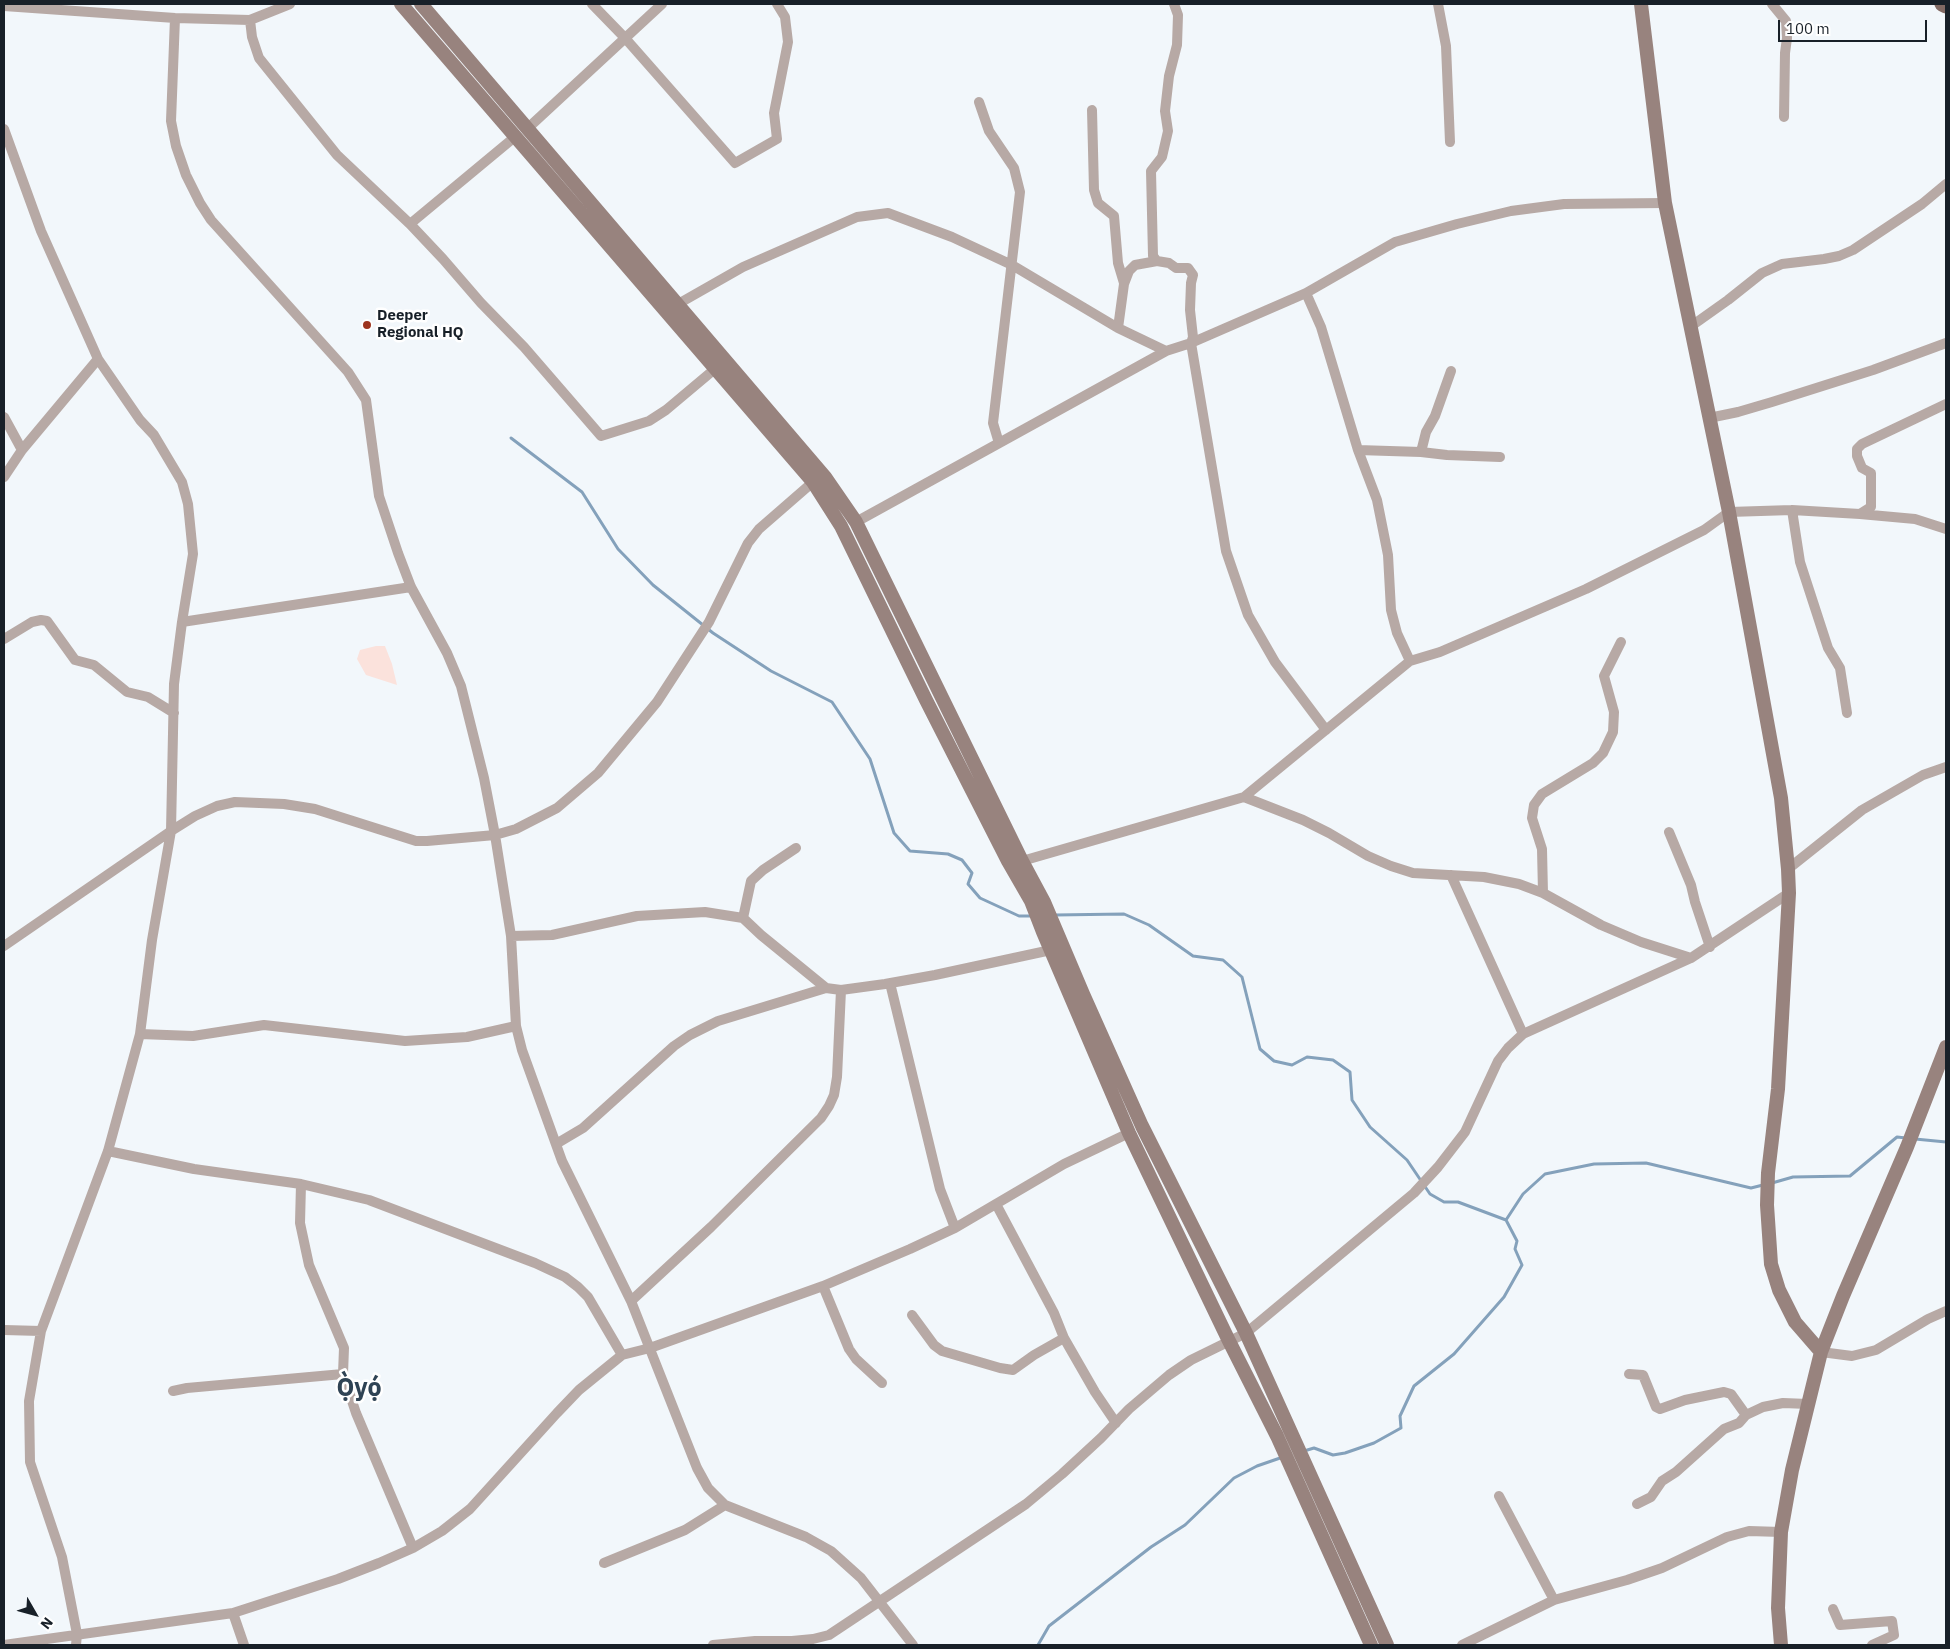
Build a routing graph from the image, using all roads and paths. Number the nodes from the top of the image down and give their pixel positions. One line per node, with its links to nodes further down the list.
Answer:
1 (290, 4): 15 (street)
2 (401, 4): 18 (main road)
3 (421, 4): 17 (main road)
4 (592, 4): 16 (street)
5 (662, 4): 16 (street)
6 (777, 4): 16 (street)
7 (1174, 4): 31 (street)
8 (1438, 4): 25 (street)
9 (1641, 4): 27 (main road)
10 (1772, 4): 21 (street)
11 (1942, 4): 13 (main road)
12 (4, 6): 14 (street)
13 (1946, 6)
14 (175, 18): 15 (street); 59 (street)
15 (250, 20): 28 (street)
16 (624, 38): 22 (street)
17 (460, 49): 18 (main road); 22 (main road)
18 (448, 59): 24 (main road)
19 (978, 102): 32 (street)
20 (1092, 110): 33 (street)
21 (1784, 117)
22 (528, 128): 29 (main road)
23 (4, 129): 41 (street)
24 (516, 136): 28 (street); 30 (main road)
25 (1450, 142)
26 (1946, 184): 36 (street)
27 (1664, 203): 34 (street); 36 (main road)
28 (410, 224): 42 (street)
29 (617, 233): 30 (main road); 35 (main road)
30 (606, 244): 42 (main road)
31 (1157, 261): 33 (street); 38 (street)
32 (1012, 265): 35 (street); 37 (street); 47 (street)
33 (1124, 284): 37 (street)
34 (1306, 293): 38 (street); 49 (street)
35 (678, 304): 57 (main road)
36 (1690, 327): 46 (main road)
37 (1118, 328): 40 (street)
38 (1191, 343): 40 (street); 68 (street)
39 (1946, 343): 46 (street)
40 (1166, 351): 47 (street)
41 (98, 359): 48 (street); 60 (street)
42 (716, 368): 53 (main road)
43 (1451, 371): 50 (street)
44 (1946, 404): 56 (street)
45 (4, 417): 48 (street)
46 (1709, 418): 55 (main road)
47 (999, 443): 57 (street)
48 (22, 450): 52 (street)
49 (1358, 450): 50 (street); 63 (street)
50 (1421, 452): 51 (street)
51 (1500, 457)
52 (4, 478)
53 (813, 482): 65 (main road); 73 (street)
54 (1792, 510): 55 (street); 56 (street); 67 (street)
55 (1729, 512): 63 (street); 76 (main road)
56 (1860, 514): 58 (street)
57 (856, 522): 64 (main road)
58 (1946, 529)
59 (411, 587): 60 (street); 73 (street)
60 (182, 622): 66 (street)
61 (4, 639): 66 (street)
62 (1621, 642): 78 (street)
63 (1410, 661): 68 (street)
64 (940, 694): 65 (main road); 75 (main road)
65 (926, 700): 80 (main road)
66 (174, 713): 71 (street)
67 (1846, 713)
68 (1326, 730): 70 (street)
69 (1946, 767): 76 (street)
70 (1244, 797): 75 (street); 77 (street)
71 (171, 831): 73 (street); 84 (street); 93 (street)
72 (1669, 832): 85 (street)
73 (495, 835): 83 (street)
74 (796, 848): 81 (street)
75 (1022, 861): 80 (main road)
76 (1788, 870): 79 (main road)
77 (1451, 875): 78 (street); 94 (street)
78 (1543, 893): 87 (street)
79 (1789, 893): 85 (street); 112 (main road)
80 (1038, 902): 82 (main road)
81 (743, 918): 83 (street); 89 (street)
82 (1049, 932): 86 (main road); 91 (main road)
83 (511, 936): 92 (street)
84 (4, 946)
85 (1710, 947): 87 (street)
86 (1051, 950): 88 (street); 91 (main road)
87 (1691, 958): 94 (street)
88 (890, 983): 90 (street); 101 (street)
89 (826, 988): 90 (street); 97 (street)
90 (841, 990): 103 (street)
91 (1078, 997): 96 (main road); 108 (main road)
92 (516, 1026): 93 (street); 97 (street)
93 (140, 1034): 98 (street)
94 (1523, 1034): 108 (street)
95 (1946, 1047): 112 (main road)
96 (1129, 1133): 100 (street); 110 (main road)
97 (556, 1144): 103 (street)
98 (108, 1151): 99 (street); 107 (street)
99 (301, 1184): 113 (street); 114 (street)
100 (996, 1204): 101 (street); 109 (street)
101 (955, 1228): 102 (street)
102 (823, 1286): 111 (street); 116 (street)
103 (631, 1301): 111 (street)
104 (1946, 1311): 112 (street)
105 (912, 1315): 109 (street)
106 (4, 1330): 107 (street)
107 (41, 1331): 132 (street)
108 (1246, 1333): 110 (street); 121 (main road)
109 (1064, 1338): 120 (street)
110 (1229, 1341): 120 (street); 121 (main road)
111 (650, 1348): 113 (street); 124 (street)
112 (1821, 1352): 118 (main road)
113 (622, 1355): 126 (street)
114 (343, 1374): 117 (street); 126 (street)
115 (1629, 1374): 119 (street)
116 (882, 1383)
117 (173, 1391)
118 (1808, 1404): 119 (street); 125 (main road)
119 (1746, 1416): 123 (street)
120 (1116, 1423): 129 (street)
121 (1282, 1432): 138 (main road); 139 (main road)
122 (1499, 1496): 128 (street)
123 (1637, 1504)
124 (726, 1505): 127 (street); 129 (street)
125 (1781, 1532): 128 (street); 141 (main road)
126 (413, 1548): 131 (street)
127 (604, 1563)
128 (1554, 1600): 140 (street)
129 (880, 1601): 136 (street); 137 (street)
130 (1833, 1608): 142 (street)
131 (233, 1613): 132 (street); 135 (street)
132 (77, 1634): 133 (street); 134 (street)
133 (4, 1644)
134 (76, 1645)
135 (244, 1645)
136 (713, 1645)
137 (913, 1645)
138 (1371, 1645)
139 (1387, 1645)
140 (1462, 1645)
141 (1781, 1645)
142 (1872, 1645)

